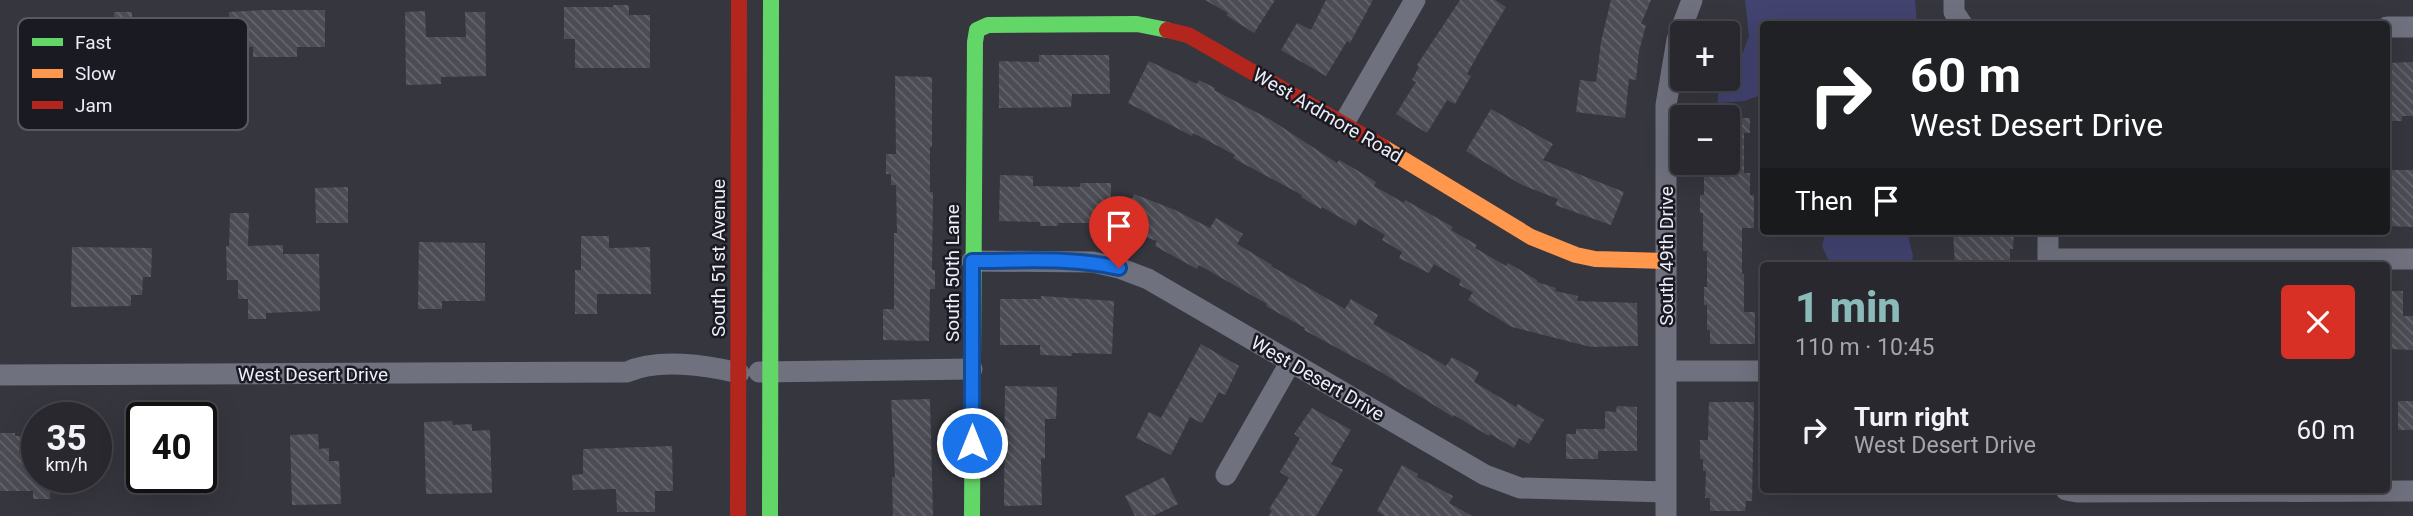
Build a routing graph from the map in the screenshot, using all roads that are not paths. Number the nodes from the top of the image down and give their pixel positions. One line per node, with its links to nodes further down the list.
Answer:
1 (739, 0): 22 (street, South 51st Avenue)
2 (771, 0): 21 (street)
3 (1415, 0): 10 (street)
4 (1692, 0): 14 (street, South 49th Drive)
5 (1954, 0): 6 (street)
6 (1960, 21)
7 (2390, 27): 8 (street)
8 (2413, 27)
9 (977, 30): 10 (street, West Ardmore Road); 13 (street, South 50th Lane)
10 (1344, 123): 14 (street, West Ardmore Road)
11 (2048, 235): 15 (street)
12 (2413, 258): 16 (street)
13 (972, 261): 17 (street, West Desert Drive); 18 (street, South 50th Lane)
14 (1665, 261): 19 (street, South 49th Drive)
15 (2048, 262)
16 (2121, 262)
17 (1290, 363): 24 (street); 27 (street, West Desert Drive)
18 (972, 369): 21 (street, West Desert Drive); 30 (street, South 50th Lane)
19 (1665, 371): 20 (street); 27 (street, South 49th Drive)
20 (1760, 371)
21 (771, 372): 22 (street, West Desert Drive); 29 (street)
22 (739, 373): 23 (street, West Desert Drive); 28 (street, South 51st Avenue)
23 (0, 375)
24 (1226, 475)
25 (2390, 491): 26 (street)
26 (2413, 491)
27 (1665, 492): 31 (street, South 49th Drive)
28 (738, 516)
29 (770, 516)
30 (972, 516)
31 (1666, 516)

